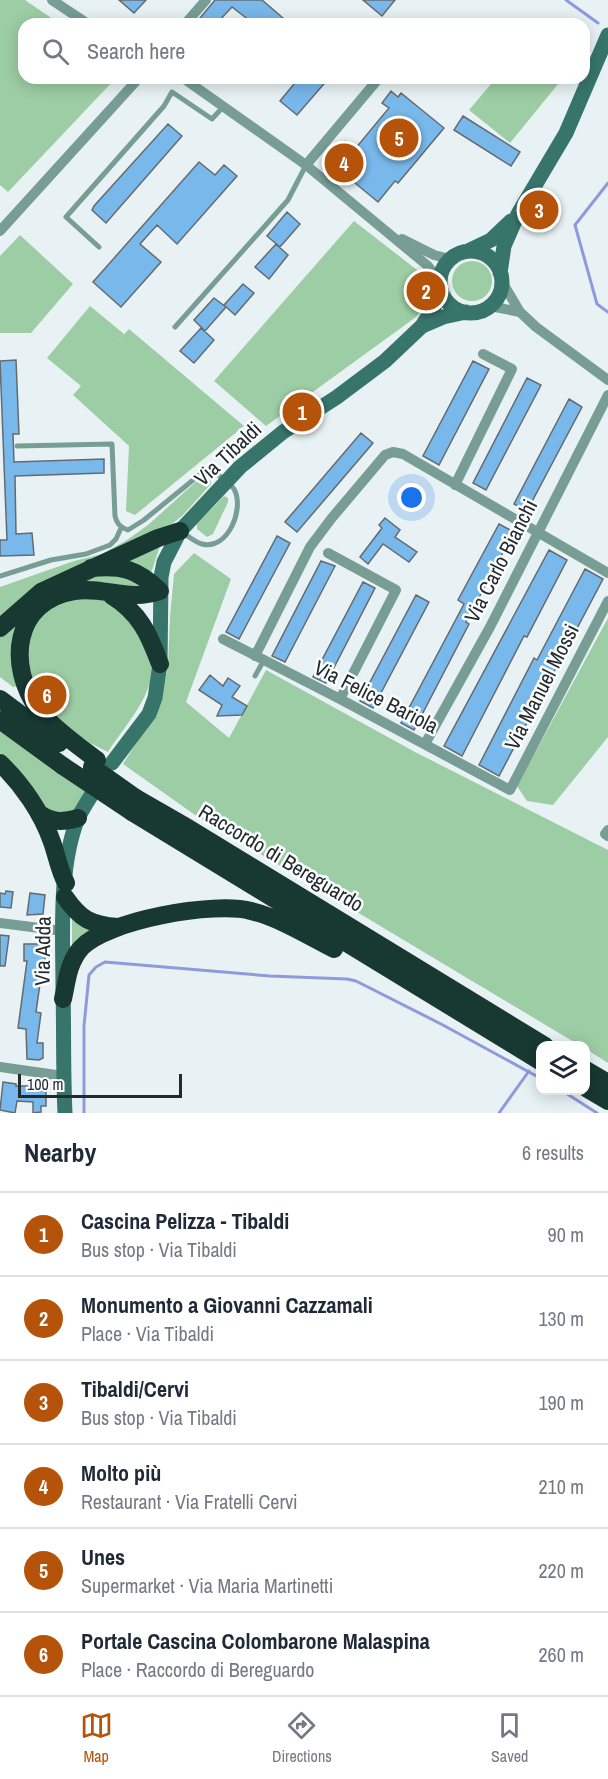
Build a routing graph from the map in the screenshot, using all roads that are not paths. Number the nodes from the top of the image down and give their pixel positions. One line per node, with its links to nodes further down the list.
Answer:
1 (52, 0): 3 (street)
2 (206, 0): 4 (street)
3 (78, 18)
4 (190, 18)
5 (608, 35): 6 (street)
6 (590, 77)
7 (134, 84): 15 (street)
8 (192, 84): 11 (street)
9 (374, 84): 12 (street)
10 (587, 84): 13 (street)
11 (224, 106): 12 (street); 16 (lane)
12 (306, 165): 14 (street); 25 (lane)
13 (518, 214): 17 (street); 19 (street)
14 (381, 226): 18 (street); 20 (street)
15 (0, 231)
16 (99, 247)
17 (468, 251): 18 (street); 19 (street)
18 (450, 259): 20 (street)
19 (501, 276): 21 (street); 23 (street)
20 (440, 284): 22 (street); 24 (street, Via Tibaldi)
21 (490, 306): 22 (street); 23 (street)
22 (466, 312): 24 (street, Via Tibaldi)
23 (520, 312): 27 (street)
24 (422, 326): 30 (street, Via Tibaldi)
25 (175, 327)
26 (483, 354): 31 (street)
27 (608, 380)
28 (608, 395): 34 (street, Via Carlo Bianchi)
29 (17, 446): 32 (lane)
30 (226, 480): 32 (lane); 33 (street, Via Tibaldi); 33 (lane)
31 (455, 485): 34 (street); 44 (street)
32 (121, 528): 38 (lane)
33 (180, 531): 36 (highway); 39 (street, Via Tibaldi)
34 (538, 531): 37 (street); 50 (street, Via Carlo Bianchi)
35 (328, 553): 48 (street)
36 (91, 568): 39 (highway); 42 (highway)
37 (608, 573)
38 (0, 576)
39 (160, 591): 40 (highway); 45 (street, Via Tibaldi)
40 (107, 593): 45 (highway); 52 (highway)
41 (608, 602): 53 (street, Via Manuel Mossi)
42 (0, 628)
43 (223, 639): 44 (street, Via Felice Bariola)
44 (260, 658): 46 (lane); 48 (street, Via Felice Bariola)
45 (160, 664): 52 (street)
46 (255, 676)
47 (0, 699): 52 (highway, Raccordo di Bereguardo)
48 (340, 699): 50 (street, Via Felice Bariola)
49 (0, 720): 55 (highway, Raccordo di Bereguardo, bridge)
50 (426, 744): 53 (street, Via Felice Bariola)
51 (0, 763): 56 (highway)
52 (100, 764): 55 (highway, Raccordo di Bereguardo, bridge)
53 (510, 790)
54 (92, 794): 57 (street, Via Adda)
55 (136, 801): 65 (highway, Raccordo di Bereguardo); 66 (highway, Raccordo di Bereguardo)
56 (40, 814): 57 (highway); 60 (highway)
57 (78, 818): 60 (street, Via Adda)
58 (608, 830): 59 (street)
59 (608, 836)
60 (65, 890): 62 (highway); 63 (street, Via Adda)
61 (0, 922): 63 (street)
62 (120, 928): 64 (highway); 65 (highway)
63 (63, 931): 64 (street, Via Adda)
64 (63, 999): 70 (street, Via Adda)
65 (441, 1002): 67 (highway, Raccordo di Bereguardo)
66 (537, 1041)
67 (536, 1059)
68 (0, 1067): 70 (street)
69 (590, 1073): 71 (highway)
70 (63, 1076): 74 (street, Via Adda)
71 (608, 1083)
72 (590, 1091): 73 (highway)
73 (608, 1101)
74 (65, 1113)

